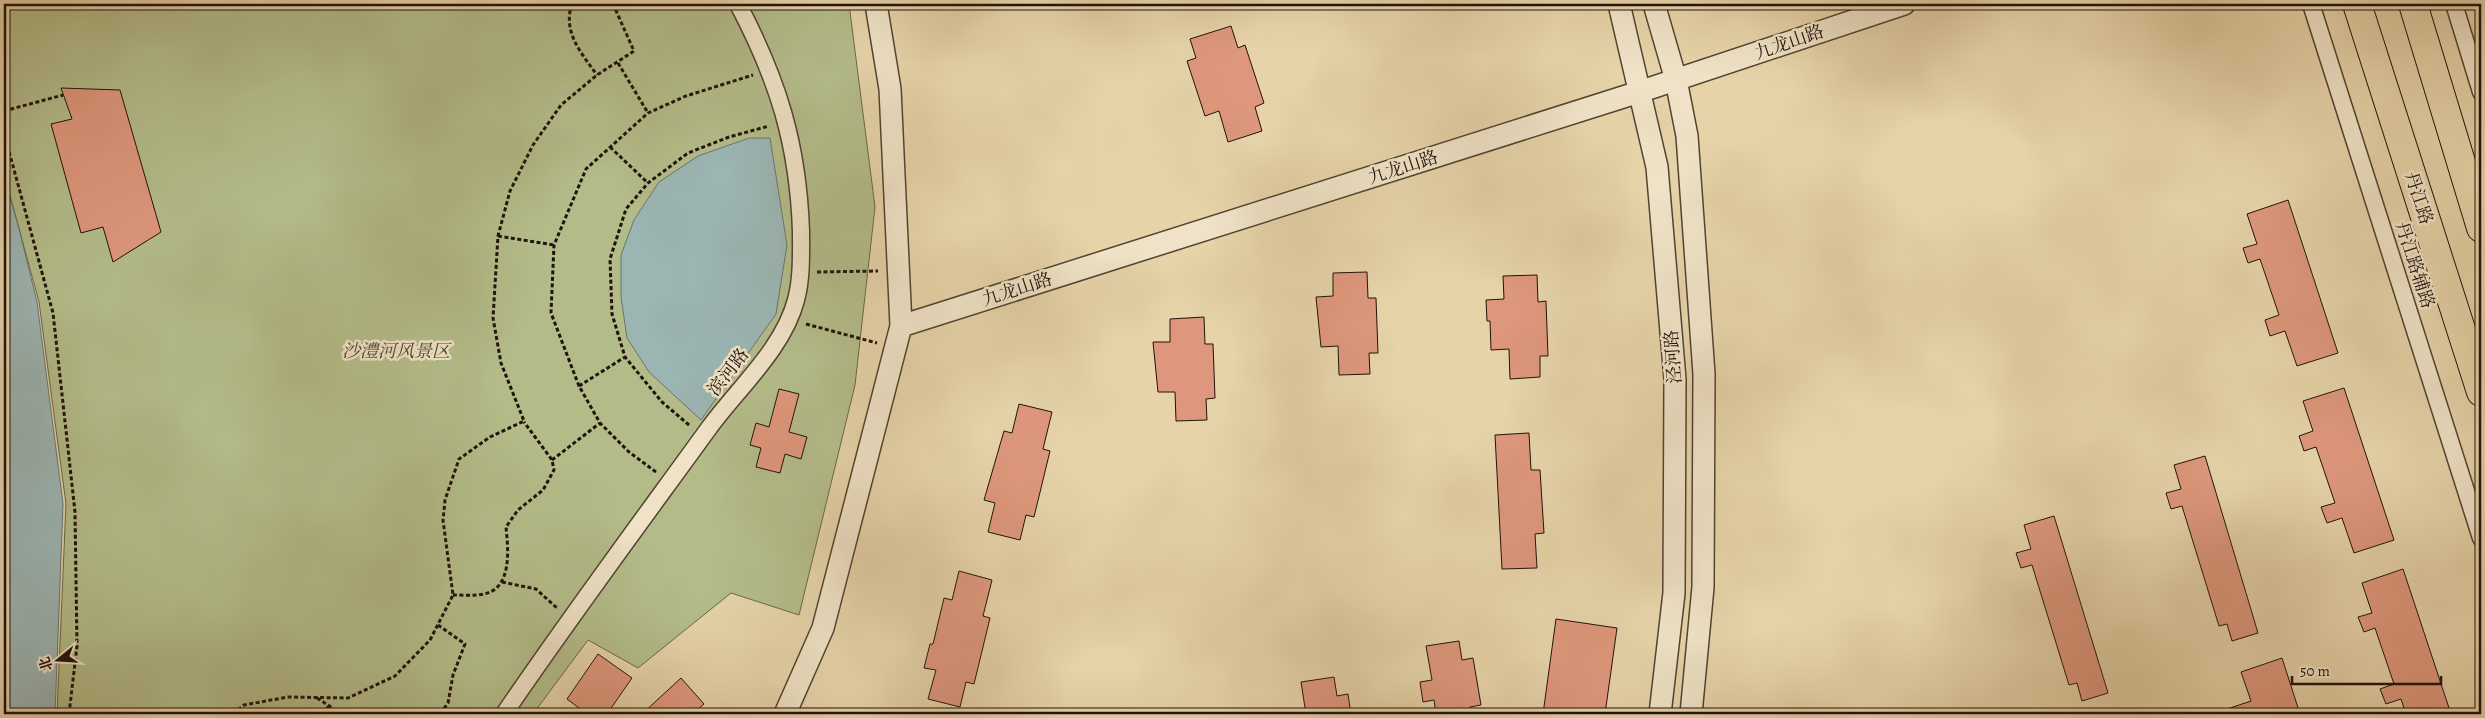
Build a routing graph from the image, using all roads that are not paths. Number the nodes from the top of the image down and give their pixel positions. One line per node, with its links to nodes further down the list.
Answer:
1 (738, 4): 17 (street, 滨河路)
2 (876, 4): 14 (street)
3 (1619, 4): 11 (street, 泾河路)
4 (1654, 4): 10 (street, 泾河路)
5 (1904, 4): 10 (street, 九龙山路)
6 (2312, 4): 16 (street, 丹江路辅路)
7 (2357, 4): 15 (highway, 丹江路)
8 (2414, 4): 13 (highway)
9 (2454, 4): 12 (street)
10 (1676, 80): 11 (street, 九龙山路); 20 (street, 泾河路)
11 (1639, 92): 14 (street, 九龙山路); 19 (street, 泾河路)
12 (2481, 92)
13 (2481, 228)
14 (901, 326): 18 (street)
15 (2481, 392)
16 (2481, 538)
17 (504, 714)
18 (785, 714)
19 (1660, 714)
20 (1691, 714)

